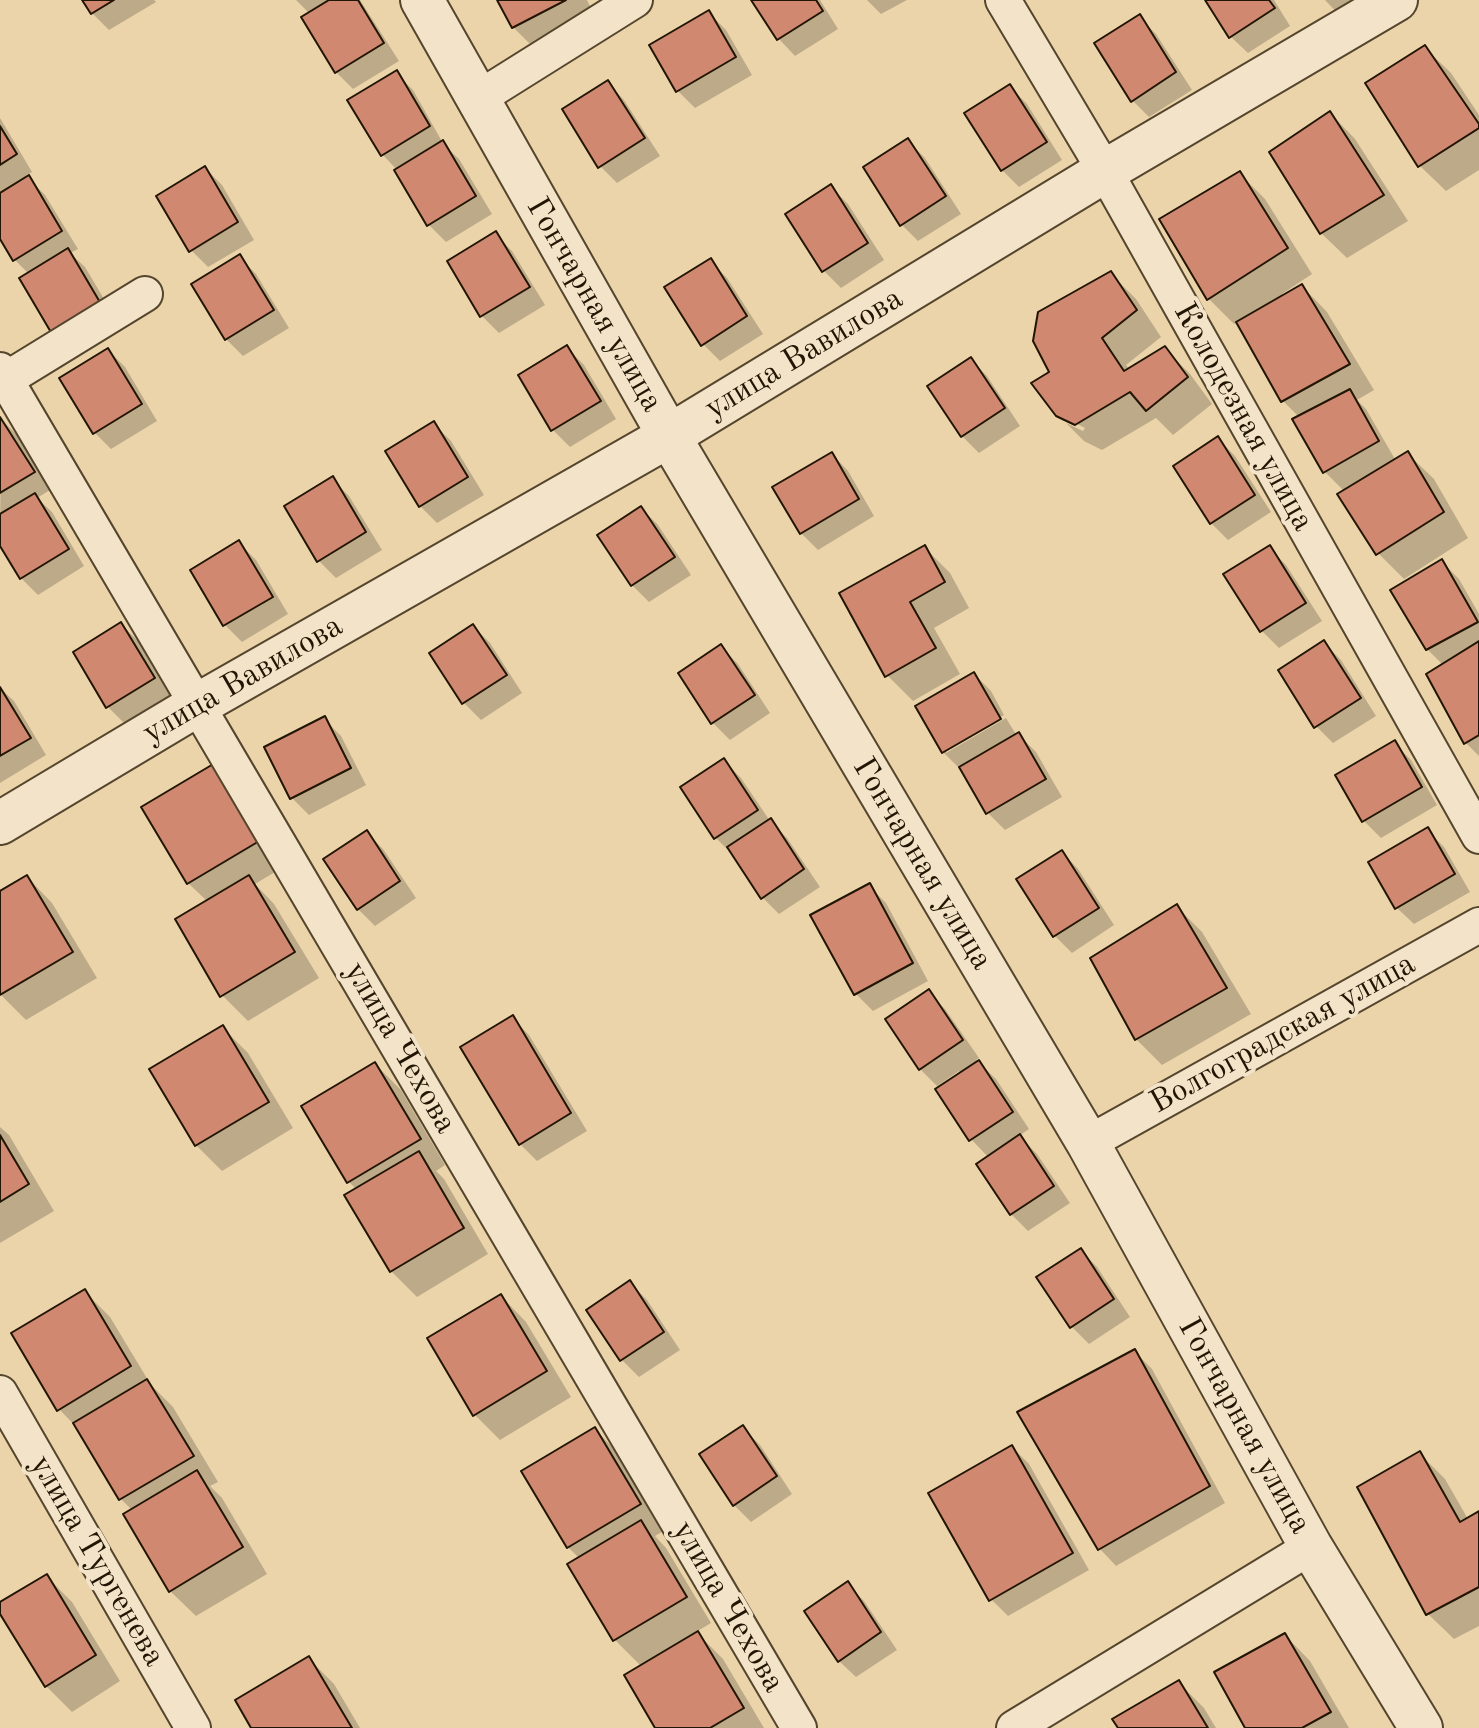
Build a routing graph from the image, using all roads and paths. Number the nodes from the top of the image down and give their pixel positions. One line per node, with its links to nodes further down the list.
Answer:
1 (422, 0): 5 (street, Гончарная улица)
2 (635, 0): 5 (street)
3 (1003, 0): 6 (street, Колодезная улица)
4 (1396, 0): 6 (street, улица Вавилова)
5 (477, 99): 9 (street, Гончарная улица)
6 (1105, 171): 9 (street, улица Вавилова); 12 (street, Колодезная улица)
7 (145, 294): 8 (street)
8 (2, 377): 10 (street, улица Чехова)
9 (669, 436): 10 (street, улица Вавилова); 14 (street, Гончарная улица)
10 (199, 704): 11 (street, улица Вавилова); 18 (street, улица Чехова)
11 (0, 823)
12 (1479, 836)
13 (1479, 925): 14 (street, Волгоградская улица)
14 (1088, 1143): 16 (street, Гончарная улица)
15 (0, 1393): 17 (street, улица Тургенева)
16 (1311, 1547): 19 (street); 20 (street, Гончарная улица)
17 (193, 1728)
18 (799, 1728)
19 (1014, 1728)
20 (1421, 1728)

